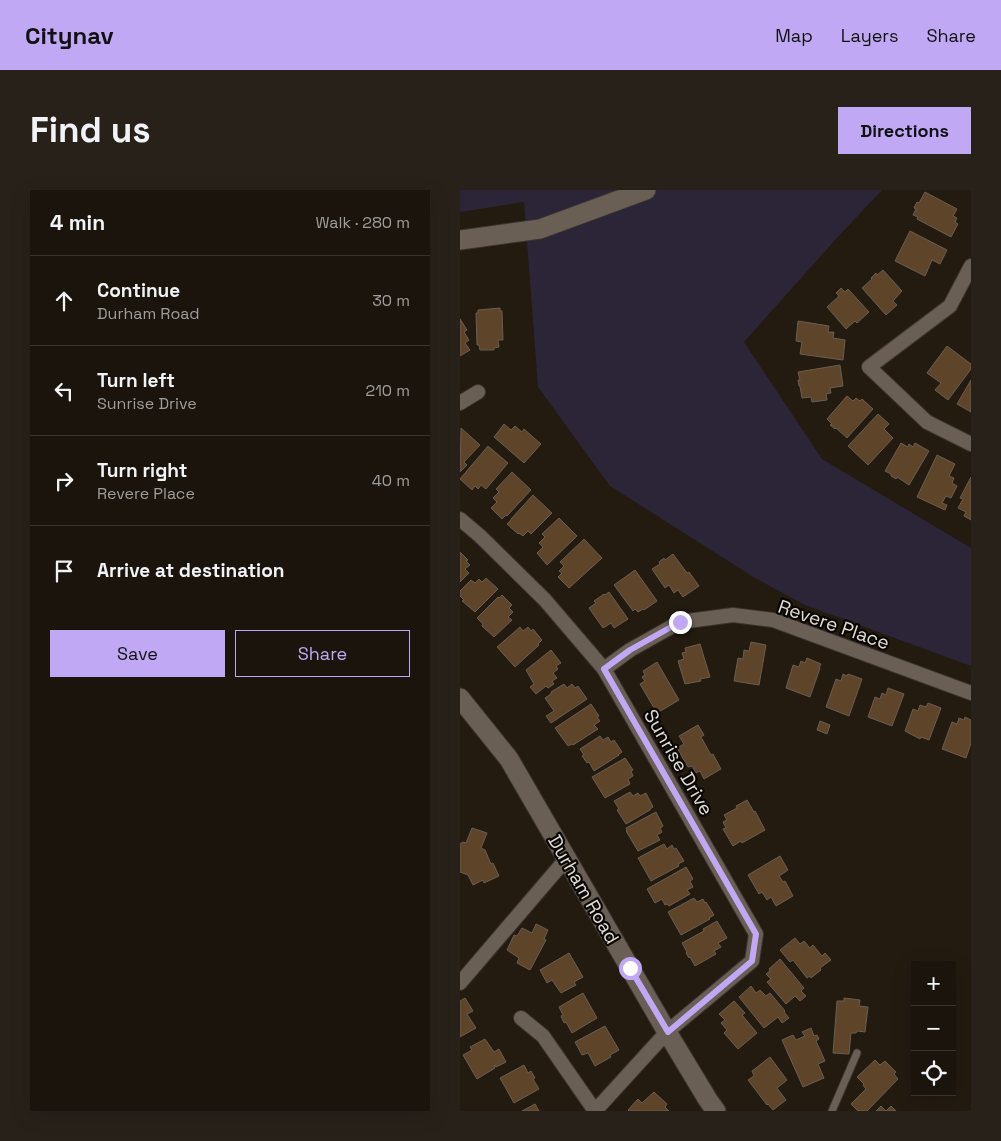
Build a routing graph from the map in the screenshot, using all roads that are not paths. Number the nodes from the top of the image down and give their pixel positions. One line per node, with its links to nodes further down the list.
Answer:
1 (646, 190): 2 (main road)
2 (460, 240)
3 (971, 266): 6 (street)
4 (478, 392): 5 (street)
5 (460, 403)
6 (971, 444)
7 (460, 519): 8 (street, Sunrise Drive)
8 (604, 669): 9 (street, Revere Place); 14 (street, Sunrise Drive)
9 (971, 693)
10 (460, 698): 11 (main road, Durham Road)
11 (567, 858): 12 (street); 14 (main road, Durham Road)
12 (462, 976)
13 (521, 1018): 16 (street)
14 (668, 1032): 16 (street, Sunrise Drive); 17 (main road, Durham Road)
15 (857, 1053): 18 (lane)
16 (595, 1111)
17 (716, 1111)
18 (832, 1111)

